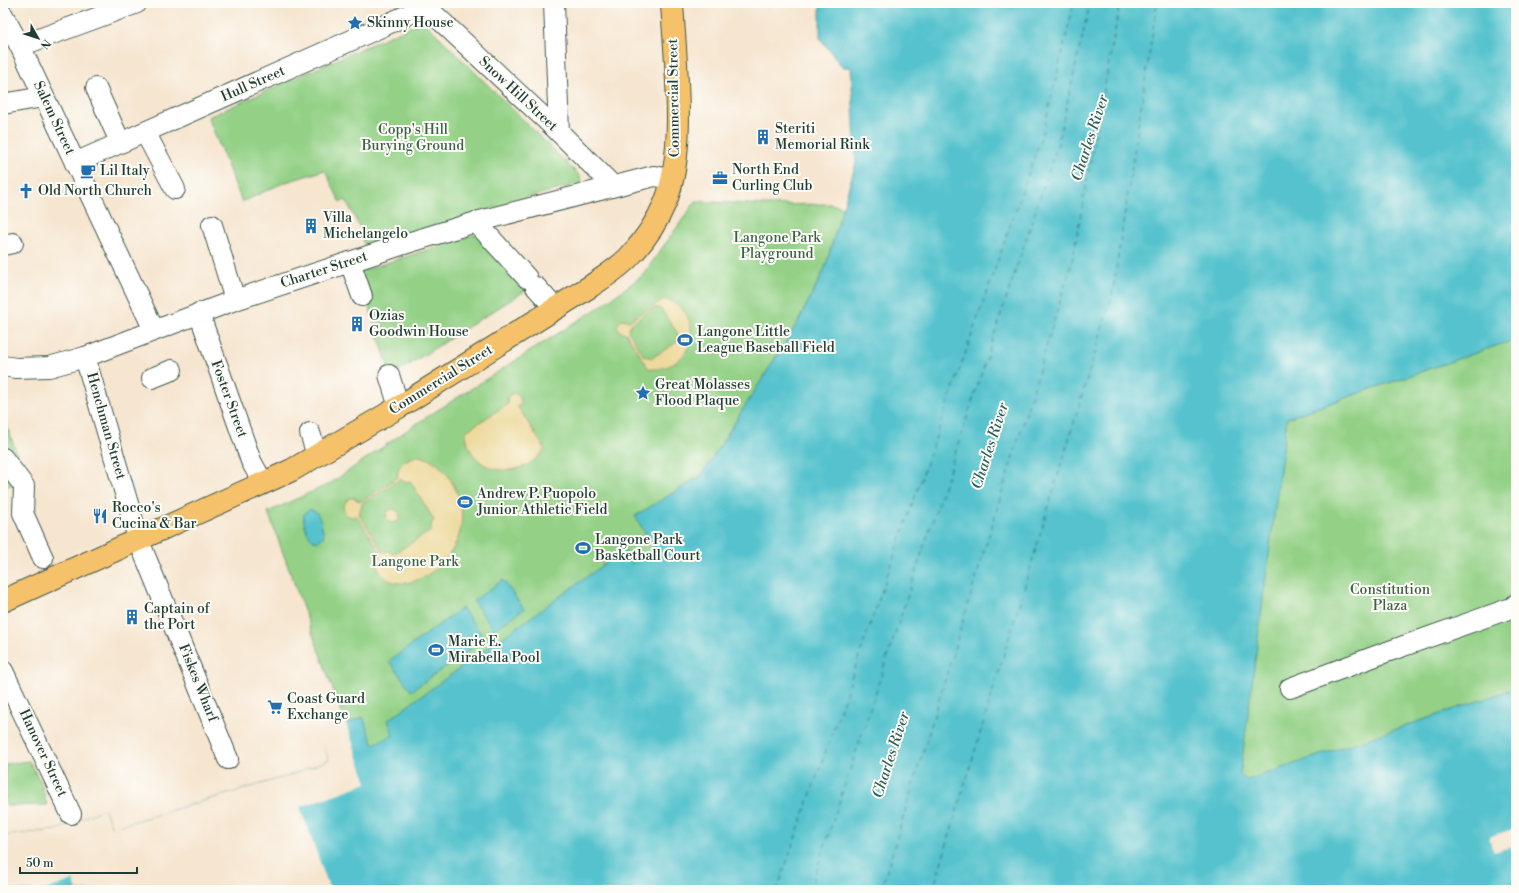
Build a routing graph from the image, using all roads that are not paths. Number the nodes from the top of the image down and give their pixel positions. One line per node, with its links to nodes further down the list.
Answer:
1 (554, 3): 11 (street)
2 (672, 3): 14 (main road, Commercial Street)
3 (425, 4): 10 (street, Hull Street); 11 (street, Snow Hill Street)
4 (125, 5): 6 (street)
5 (4, 20): 6 (street, Salem Street)
6 (20, 46): 8 (street, Salem Street)
7 (96, 88): 12 (street)
8 (43, 97): 9 (street); 13 (street, Salem Street)
9 (3, 104)
10 (145, 132): 12 (street, Hull Street); 16 (street)
11 (559, 132): 15 (street, Snow Hill Street)
12 (120, 142): 13 (street, Hull Street)
13 (75, 163): 24 (street, Salem Street)
14 (672, 179): 15 (street, Charter Street); 22 (main road, Commercial Street)
15 (613, 186): 17 (street, Charter Street)
16 (175, 189)
17 (476, 222): 19 (street, Charter Street); 22 (street)
18 (212, 225): 21 (street)
19 (350, 262): 20 (street); 21 (street, Charter Street)
20 (362, 296)
21 (234, 300): 23 (street, Charter Street)
22 (555, 308): 30 (main road, Commercial Street)
23 (199, 313): 24 (street, Charter Street); 34 (street, Foster Street)
24 (154, 330): 25 (street, Charter Street)
25 (85, 357): 26 (street, Charter Street); 35 (street, Henchman Street)
26 (3, 366)
27 (172, 370): 29 (street)
28 (389, 375): 30 (street)
29 (152, 378)
30 (399, 407): 32 (main road, Commercial Street)
31 (310, 433): 32 (street)
32 (317, 455): 34 (main road, Commercial Street)
33 (3, 458): 36 (street)
34 (263, 483): 35 (main road, Commercial Street)
35 (139, 540): 37 (main road, Commercial Street); 41 (street, Fiskes Wharf)
36 (43, 558)
37 (3, 601)
38 (1516, 604): 40 (street)
39 (3, 671): 42 (street, Hanover Street)
40 (1290, 688)
41 (228, 759)
42 (72, 814)

